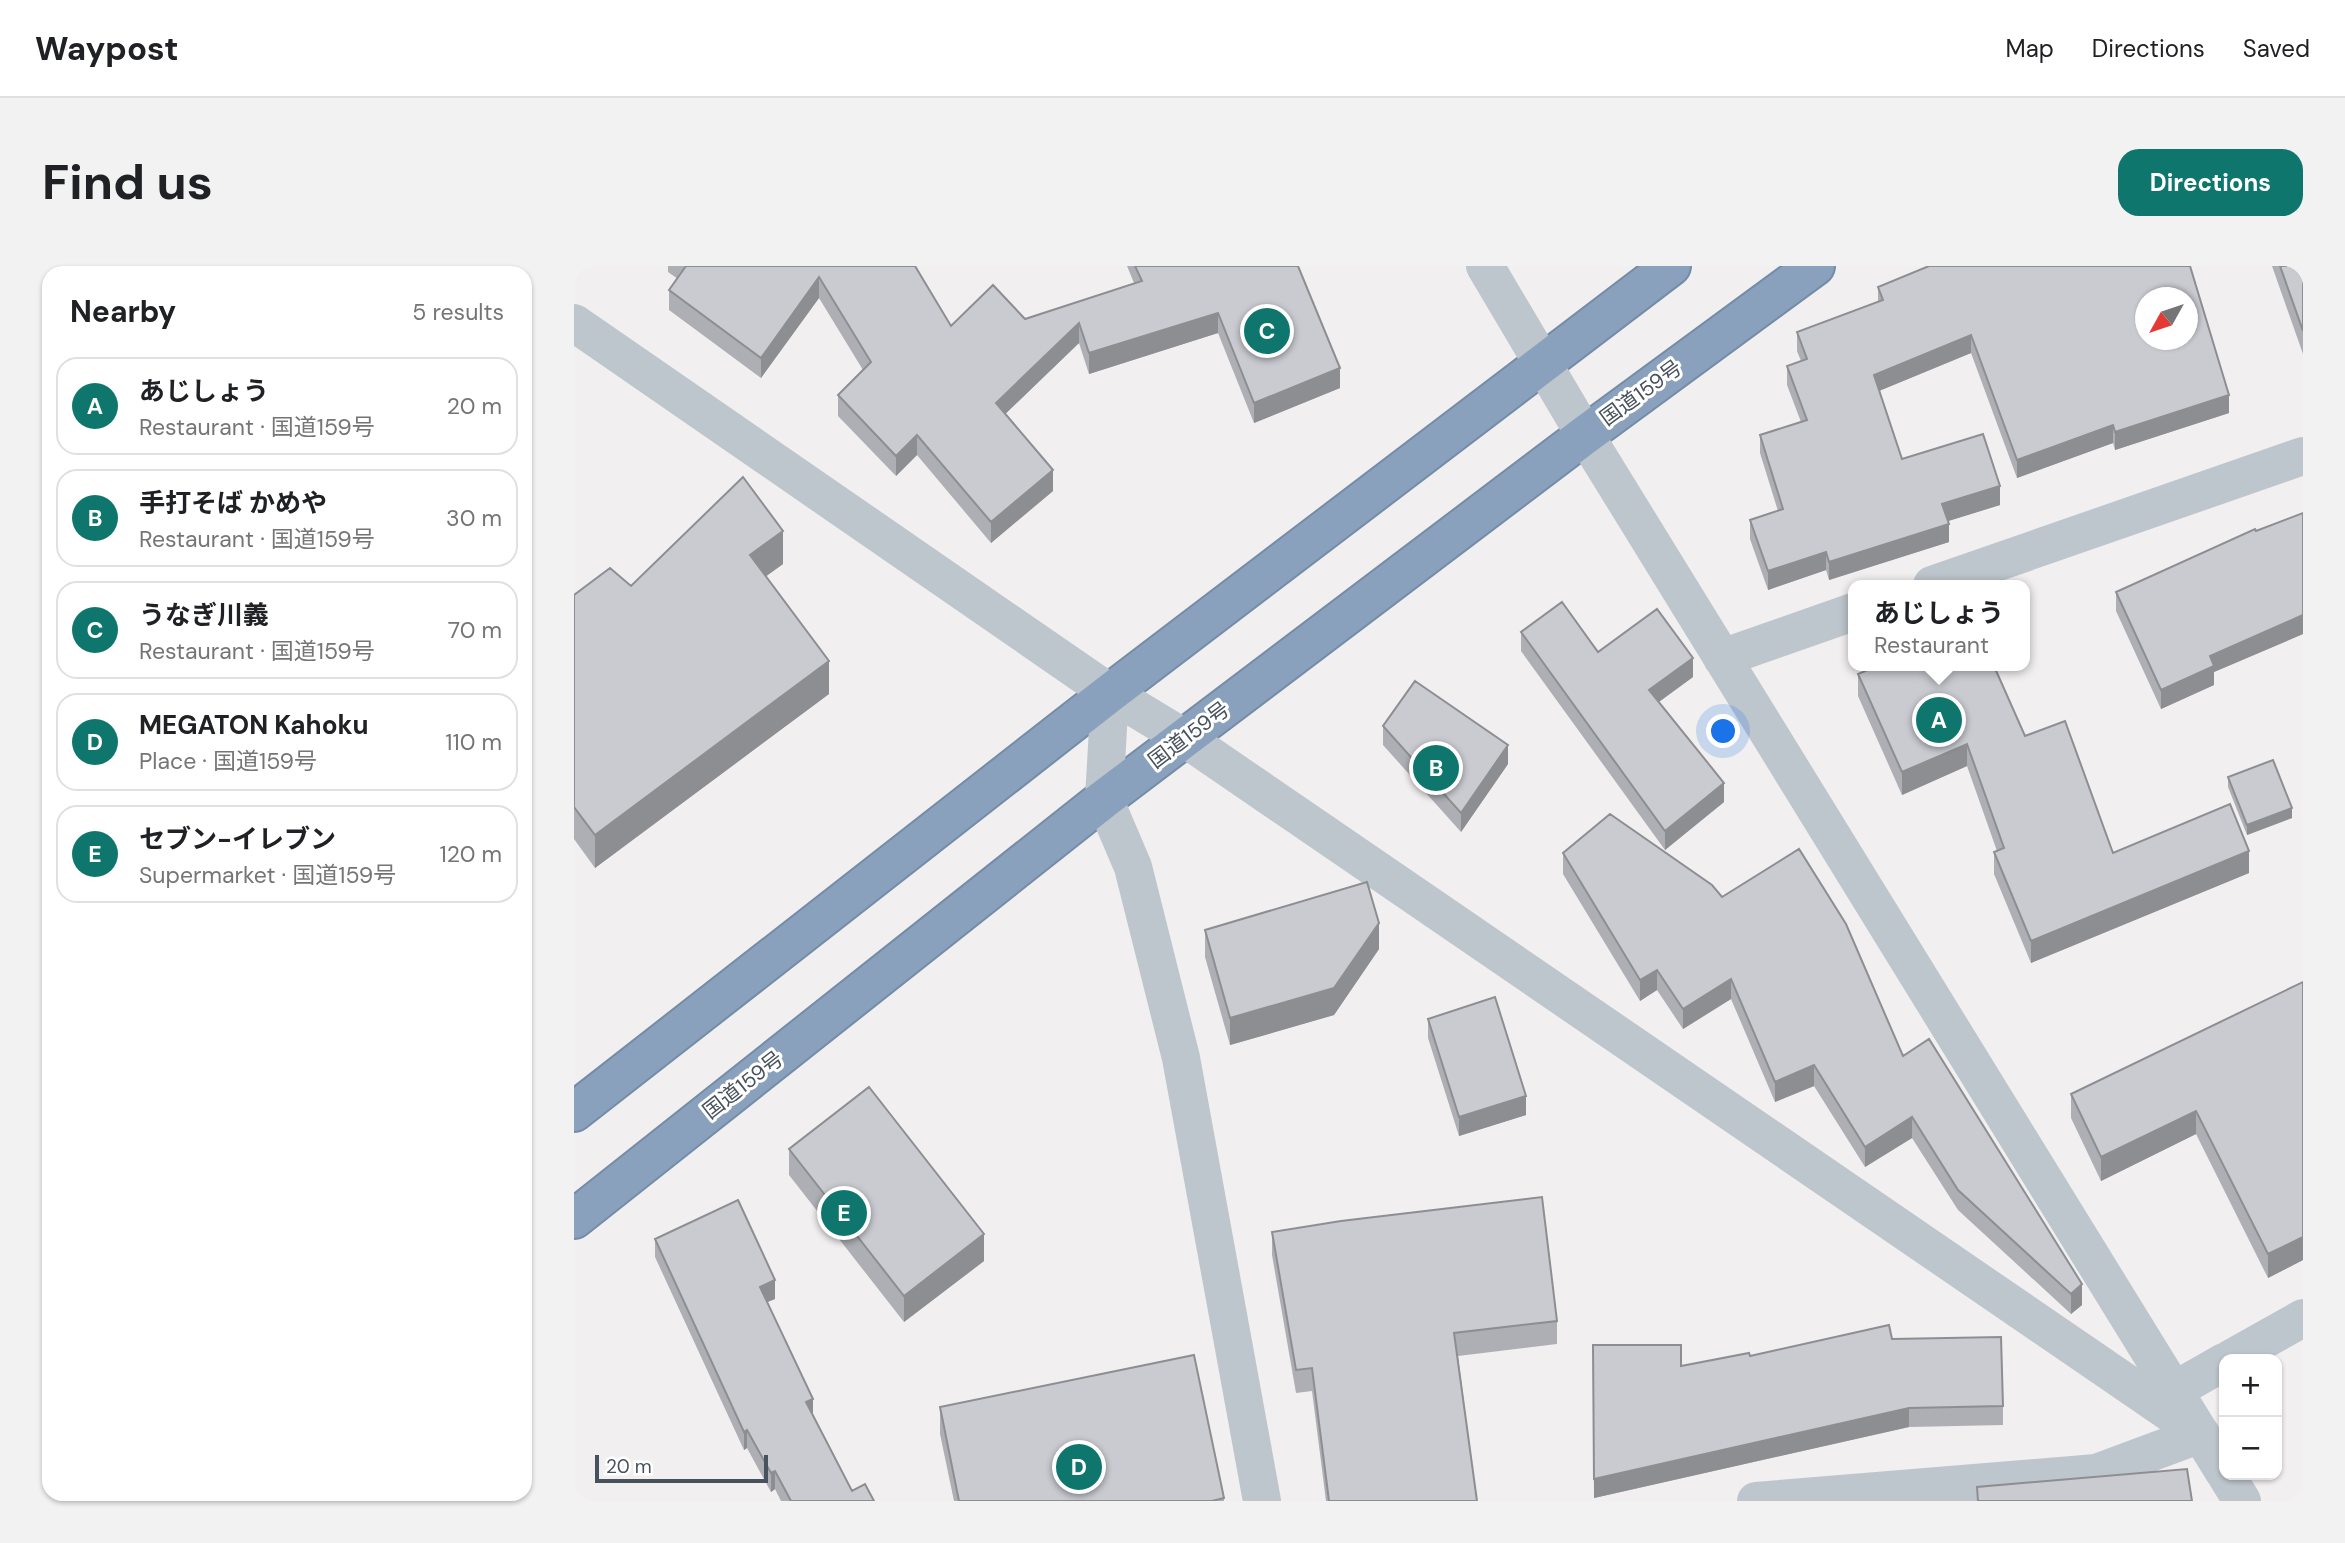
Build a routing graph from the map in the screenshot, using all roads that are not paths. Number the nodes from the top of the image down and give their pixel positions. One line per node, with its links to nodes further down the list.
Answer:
1 (1485, 266): 5 (street)
2 (1671, 266): 5 (highway)
3 (1815, 266): 6 (highway, 国道159号)
4 (574, 323): 11 (street)
5 (1542, 364): 6 (street); 11 (highway)
6 (1585, 435): 10 (street); 12 (highway, 国道159号)
7 (2303, 456): 8 (street)
8 (1946, 580)
9 (1848, 614): 10 (street)
10 (1722, 658): 19 (street)
11 (1110, 693): 12 (street); 13 (street); 14 (highway)
12 (1185, 739): 13 (highway, 国道159号); 20 (street)
13 (1104, 799): 15 (highway, 国道159号); 23 (street)
14 (574, 1112)
15 (574, 1219)
16 (2303, 1318): 17 (street)
17 (2239, 1354)
18 (2219, 1365): 19 (street)
19 (2175, 1390): 20 (street)
20 (2201, 1433): 21 (street); 24 (street)
21 (2219, 1463)
22 (2229, 1480): 25 (street)
23 (1262, 1501)
24 (1756, 1501)
25 (2242, 1501)

